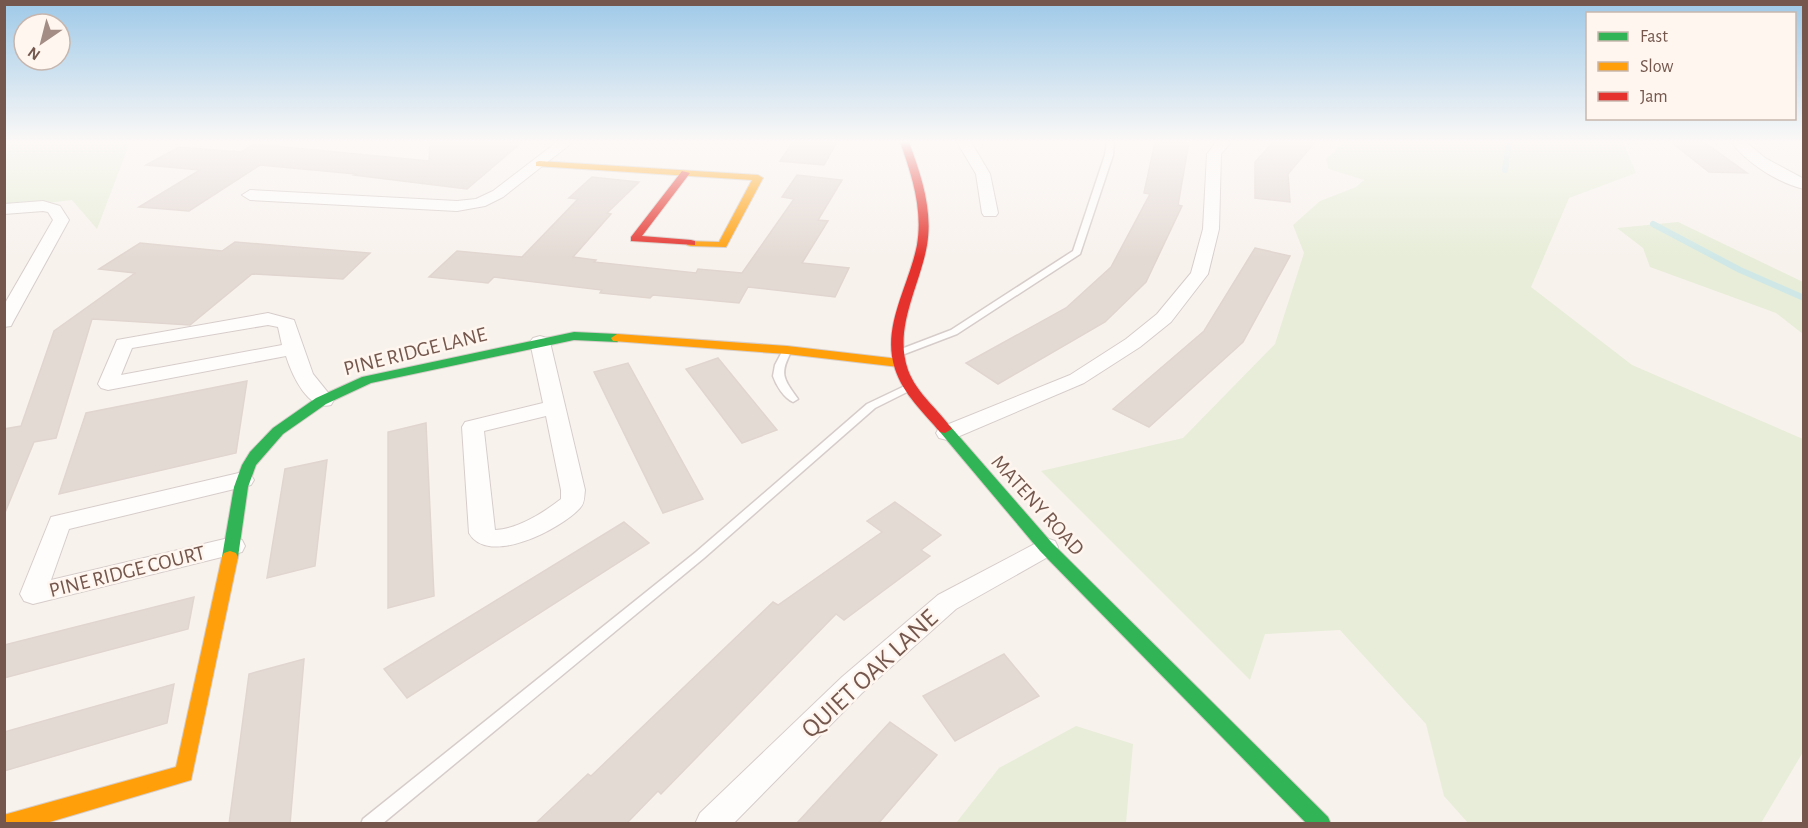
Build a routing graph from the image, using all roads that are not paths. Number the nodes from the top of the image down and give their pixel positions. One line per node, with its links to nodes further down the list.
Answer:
1 (516, 181): 8 (street)
2 (680, 181): 3 (street)
3 (757, 181)
4 (917, 181): 15 (street, MATENY ROAD)
5 (984, 181): 10 (street)
6 (1101, 181): 15 (lane)
7 (1213, 181): 20 (street)
8 (250, 195)
9 (4, 209): 11 (street)
10 (990, 213)
11 (5, 322)
12 (540, 342): 14 (street, PINE RIDGE LANE); 18 (street, PINE RIDGE LANE); 19 (street)
13 (293, 349): 13 (street); 18 (street)
14 (787, 350): 15 (street, PINE RIDGE LANE); 17 (lane)
15 (899, 358): 16 (street, MATENY ROAD)
16 (909, 387): 20 (street, MATENY ROAD); 25 (lane)
17 (793, 399)
18 (324, 400): 21 (street, PINE RIDGE LANE)
19 (554, 407): 19 (street)
20 (947, 433): 23 (street, MATENY ROAD)
21 (243, 480): 22 (street, PINE RIDGE LANE); 22 (street, PINE RIDGE COURT)
22 (233, 546): 24 (street, PINE RIDGE LANE)
23 (1046, 547): 26 (street, QUIET OAK LANE); 27 (street, MATENY ROAD)
24 (7, 824)
25 (369, 824)
26 (711, 824)
27 (1321, 824)

